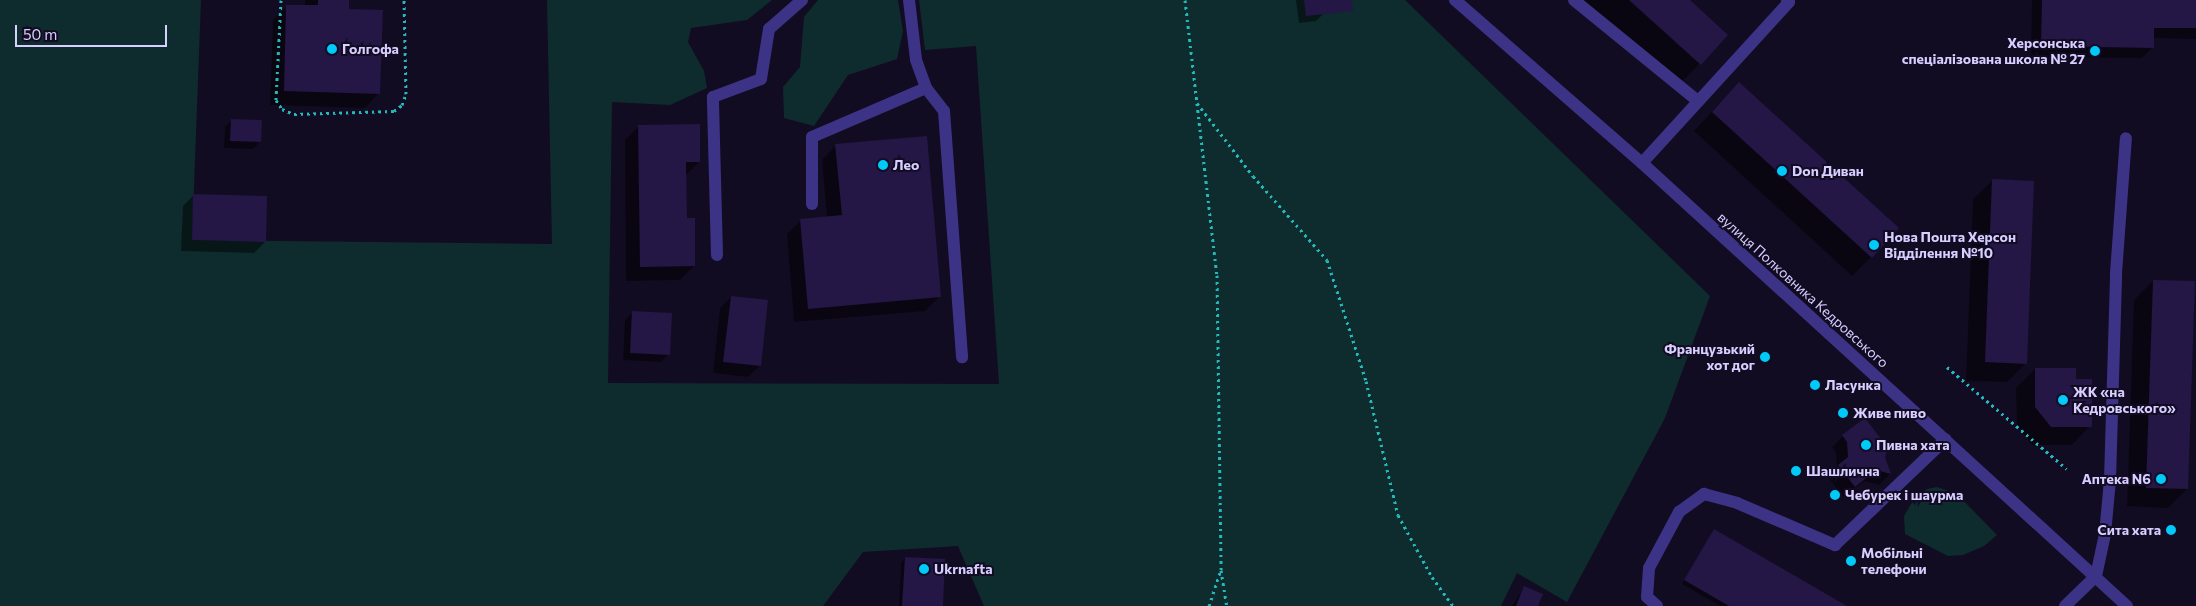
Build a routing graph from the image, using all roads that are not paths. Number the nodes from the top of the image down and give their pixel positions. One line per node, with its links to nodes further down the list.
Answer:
1 (802, 0): 11 (street)
2 (909, 0): 6 (street)
3 (1574, 0): 7 (street)
4 (1787, 0): 7 (street)
5 (1463, 3): 9 (street, вулиця Полковника Кедровського)
6 (926, 88): 10 (street); 12 (street)
7 (1698, 101): 9 (street)
8 (2126, 138): 14 (street)
9 (1642, 163): 13 (street, вулиця Полковника Кедровського)
10 (812, 204)
11 (717, 255)
12 (962, 357)
13 (1946, 440): 14 (street, вулиця Полковника Кедровського); 15 (street)
14 (2096, 576): 16 (street); 17 (street, вулиця Полковника Кедровського)
15 (1657, 606)
16 (2065, 606)
17 (2127, 606)

